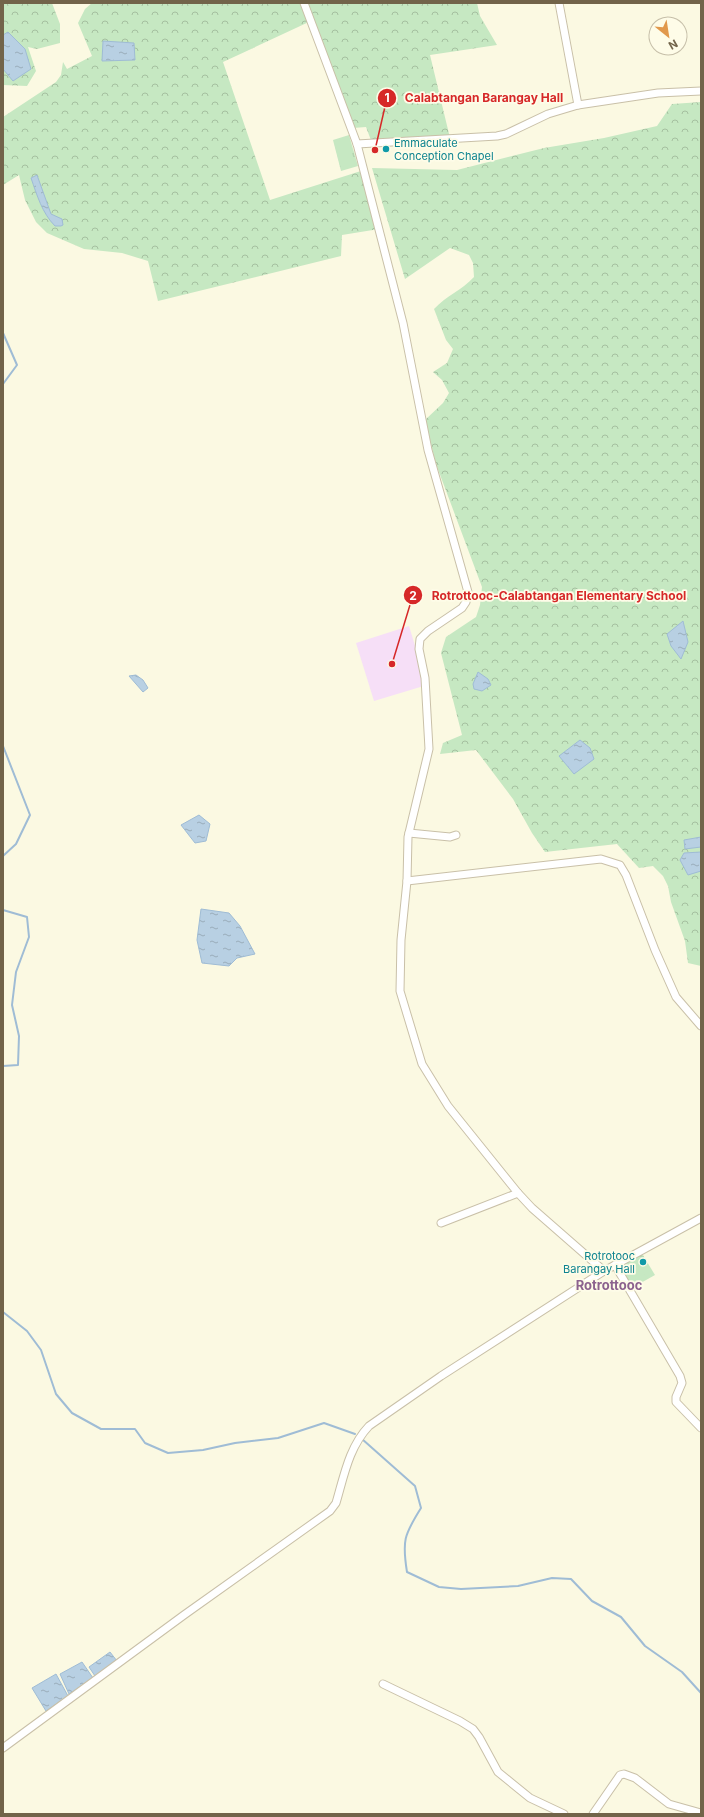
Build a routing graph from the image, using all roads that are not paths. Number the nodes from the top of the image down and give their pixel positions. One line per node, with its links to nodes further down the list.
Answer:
1 (304, 3): 5 (street)
2 (558, 3): 4 (street)
3 (701, 90): 4 (street)
4 (578, 105): 5 (street)
5 (357, 144): 6 (street)
6 (409, 833): 7 (street); 8 (street)
7 (456, 835)
8 (407, 881): 9 (street); 10 (street)
9 (701, 1026)
10 (518, 1193): 12 (street); 14 (street)
11 (701, 1218): 13 (street)
12 (441, 1222)
13 (615, 1265): 14 (street); 15 (street)
14 (604, 1272): 17 (street)
15 (701, 1428)
16 (383, 1684): 19 (street)
17 (3, 1747)
18 (701, 1813): 20 (street)
19 (564, 1814)
20 (593, 1814)

